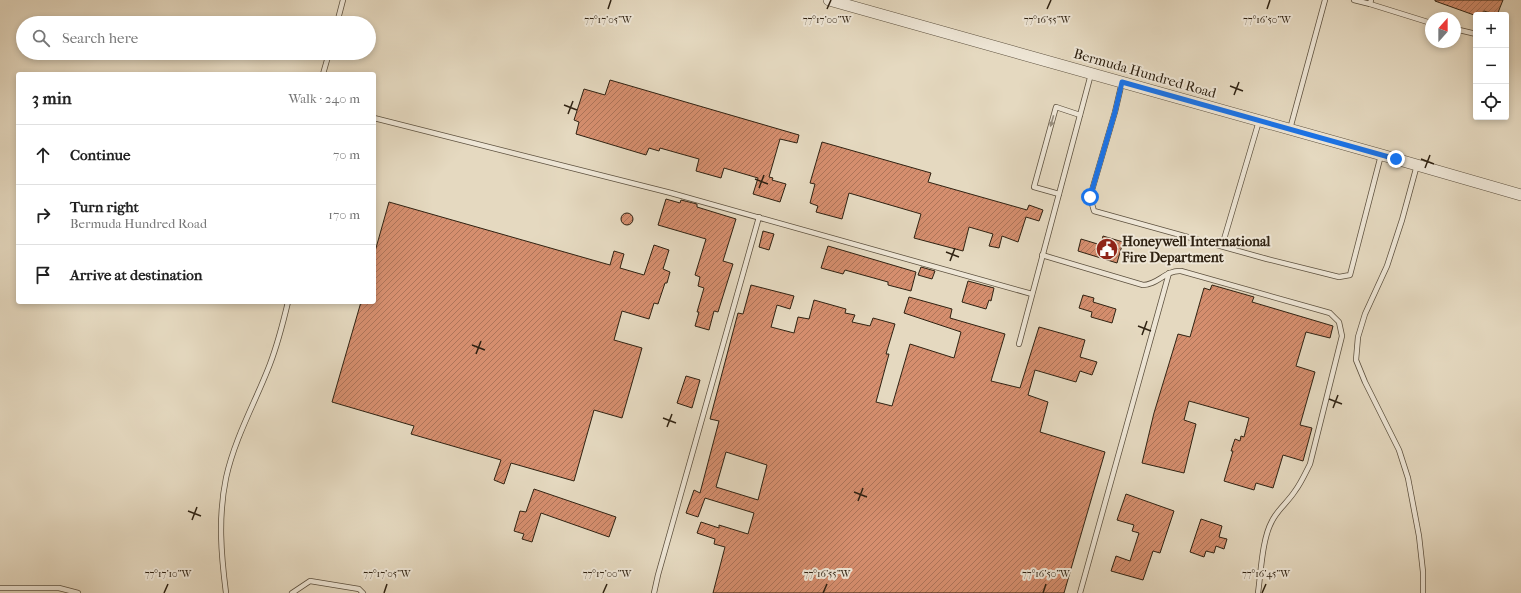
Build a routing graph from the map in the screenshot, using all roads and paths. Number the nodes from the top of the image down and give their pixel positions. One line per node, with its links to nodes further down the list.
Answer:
1 (343, 0): 6 (lane)
2 (829, 0): 12 (street, Bermuda Hundred Road)
3 (1324, 0): 17 (lane)
4 (1354, 0): 5 (lane)
5 (1370, 2): 7 (lane)
6 (339, 16)
7 (1425, 21)
8 (1461, 30): 9 (lane)
9 (1473, 33)
10 (327, 60): 11 (lane)
11 (324, 72)
12 (1091, 74): 13 (street, Bermuda Hundred Road); 14 (lane)
13 (1122, 82): 16 (street, Bermuda Hundred Road); 23 (lane)
14 (1080, 114): 20 (lane); 20 (lane, one-way to 20)
15 (376, 119): 22 (lane)
16 (1259, 121): 17 (street, Bermuda Hundred Road); 23 (lane)
17 (1290, 129): 18 (street, Bermuda Hundred Road)
18 (1382, 155): 19 (street, Bermuda Hundred Road); 23 (lane)
19 (1417, 165): 21 (street, Bermuda Hundred Road); 37 (lane)
20 (1059, 194): 24 (lane)
21 (1521, 195)
22 (759, 217): 26 (lane); 34 (lane)
23 (1222, 246)
24 (1042, 255): 25 (lane); 26 (lane)
25 (1169, 272): 35 (lane); 36 (lane)
26 (1032, 294): 28 (lane)
27 (288, 304): 31 (lane)
28 (1019, 344)
29 (0, 588): 30 (lane)
30 (78, 593)
31 (226, 593)
32 (292, 593): 33 (lane)
33 (363, 593)
34 (654, 593)
35 (1080, 593)
36 (1258, 593)
37 (1423, 593)

